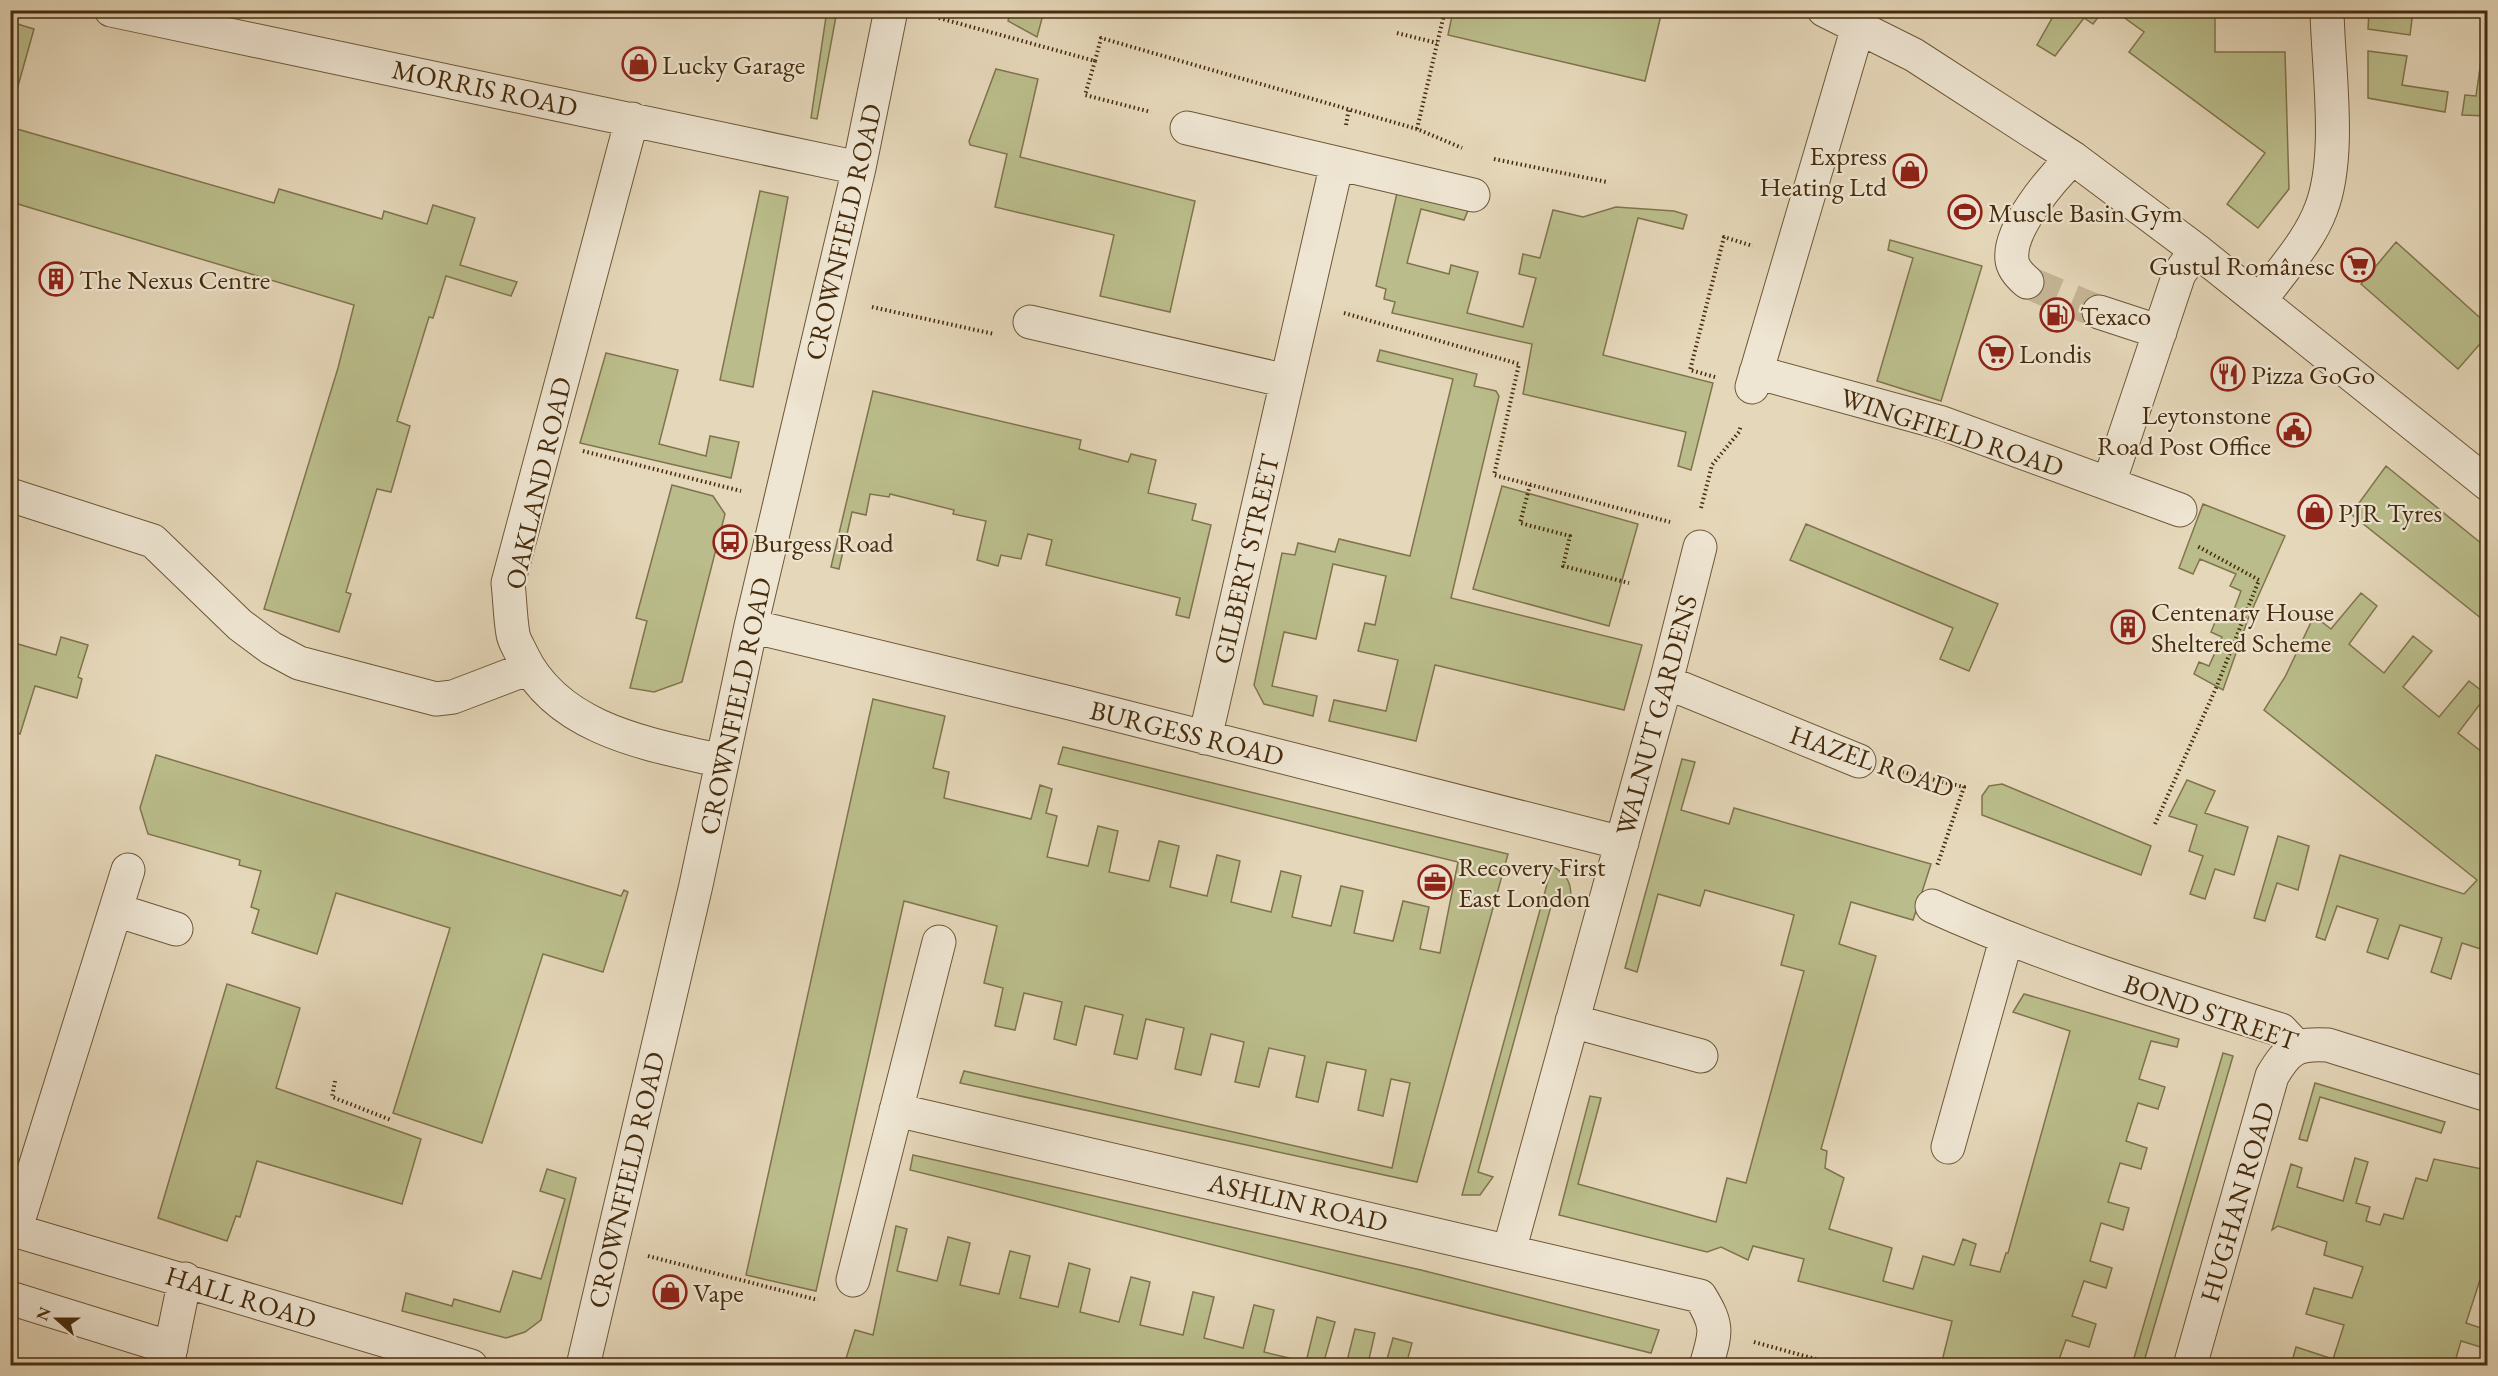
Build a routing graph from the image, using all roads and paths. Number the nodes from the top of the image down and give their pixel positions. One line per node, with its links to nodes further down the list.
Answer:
1 (111, 10): 11 (street, MORRIS ROAD)
2 (891, 10): 18 (street, CROWNFIELD ROAD)
3 (1445, 10): 9 (path)
4 (1824, 10): 7 (street)
5 (2327, 10): 24 (street)
6 (939, 18): 10 (path)
7 (1858, 27): 16 (street); 22 (street)
8 (1397, 33): 9 (path)
9 (1437, 43): 13 (path)
10 (1095, 61): 12 (path); 13 (path)
11 (632, 119): 18 (street, MORRIS ROAD); 32 (street, OAKLAND ROAD)
12 (1186, 128): 17 (street)
13 (1417, 129): 14 (path)
14 (1469, 152)
15 (1486, 158): 19 (path)
16 (2073, 158): 21 (street); 23 (street)
17 (1337, 163): 20 (street); 25 (street, GILBERT STREET)
18 (859, 168): 42 (street, CROWNFIELD ROAD)
19 (1607, 182)
20 (1473, 195)
21 (2196, 250): 24 (street); 29 (street)
22 (1791, 257): 30 (street); 30 (path)
23 (2027, 282)
24 (2260, 301): 34 (street)
25 (1306, 302): 31 (street, GILBERT STREET); 35 (path)
26 (872, 307): 28 (path)
27 (2099, 312): 29 (street)
28 (1030, 322): 31 (street)
29 (2160, 332): 33 (street)
30 (1754, 380): 33 (street, WINGFIELD ROAD); 39 (path)
31 (1287, 381): 45 (street, GILBERT STREET)
32 (546, 442): 36 (path); 43 (street, OAKLAND ROAD)
33 (2109, 483): 38 (street, WINGFIELD ROAD)
34 (2487, 484)
35 (1530, 485): 39 (path); 41 (path)
36 (745, 492)
37 (10, 495): 43 (street)
38 (2180, 510)
39 (1693, 530): 44 (street, WALNUT GARDENS)
40 (2190, 542): 48 (path)
41 (1629, 583)
42 (751, 626): 45 (street, BURGESS ROAD); 46 (street, CROWNFIELD ROAD)
43 (529, 669): 46 (street, OAKLAND ROAD)
44 (1666, 682): 47 (street, HAZEL ROAD); 49 (street, WALNUT GARDENS)
45 (1205, 738): 49 (street, BURGESS ROAD)
46 (722, 761): 74 (street, CROWNFIELD ROAD)
47 (1859, 761): 51 (path, HAZEL ROAD)
48 (2156, 824)
49 (1622, 843): 56 (street, WALNUT GARDENS)
50 (128, 870): 52 (street)
51 (1932, 906): 54 (street, BOND STREET)
52 (116, 910): 53 (street); 64 (street)
53 (176, 929)
54 (2006, 940): 57 (street, BOND STREET); 63 (street)
55 (939, 942): 61 (street)
56 (1572, 1021): 58 (street); 65 (street, WALNUT GARDENS)
57 (2296, 1047): 60 (street, BOND STREET); 77 (street, HUGHAN ROAD)
58 (1701, 1056)
59 (335, 1081): 62 (path)
60 (2487, 1095)
61 (896, 1110): 65 (street, ASHLIN ROAD); 68 (street)
62 (391, 1120)
63 (1948, 1147)
64 (13, 1230): 67 (street, HALL ROAD)
65 (1509, 1251): 71 (street, ASHLIN ROAD)
66 (642, 1254): 70 (path)
67 (185, 1280): 72 (street); 73 (street, HALL ROAD)
68 (853, 1280)
69 (10, 1298): 72 (street)
70 (821, 1301)
71 (1716, 1332): 75 (street); 76 (path)
72 (169, 1357)
73 (471, 1365)
74 (583, 1365)
75 (1706, 1365)
76 (1841, 1365)
77 (2190, 1365)

